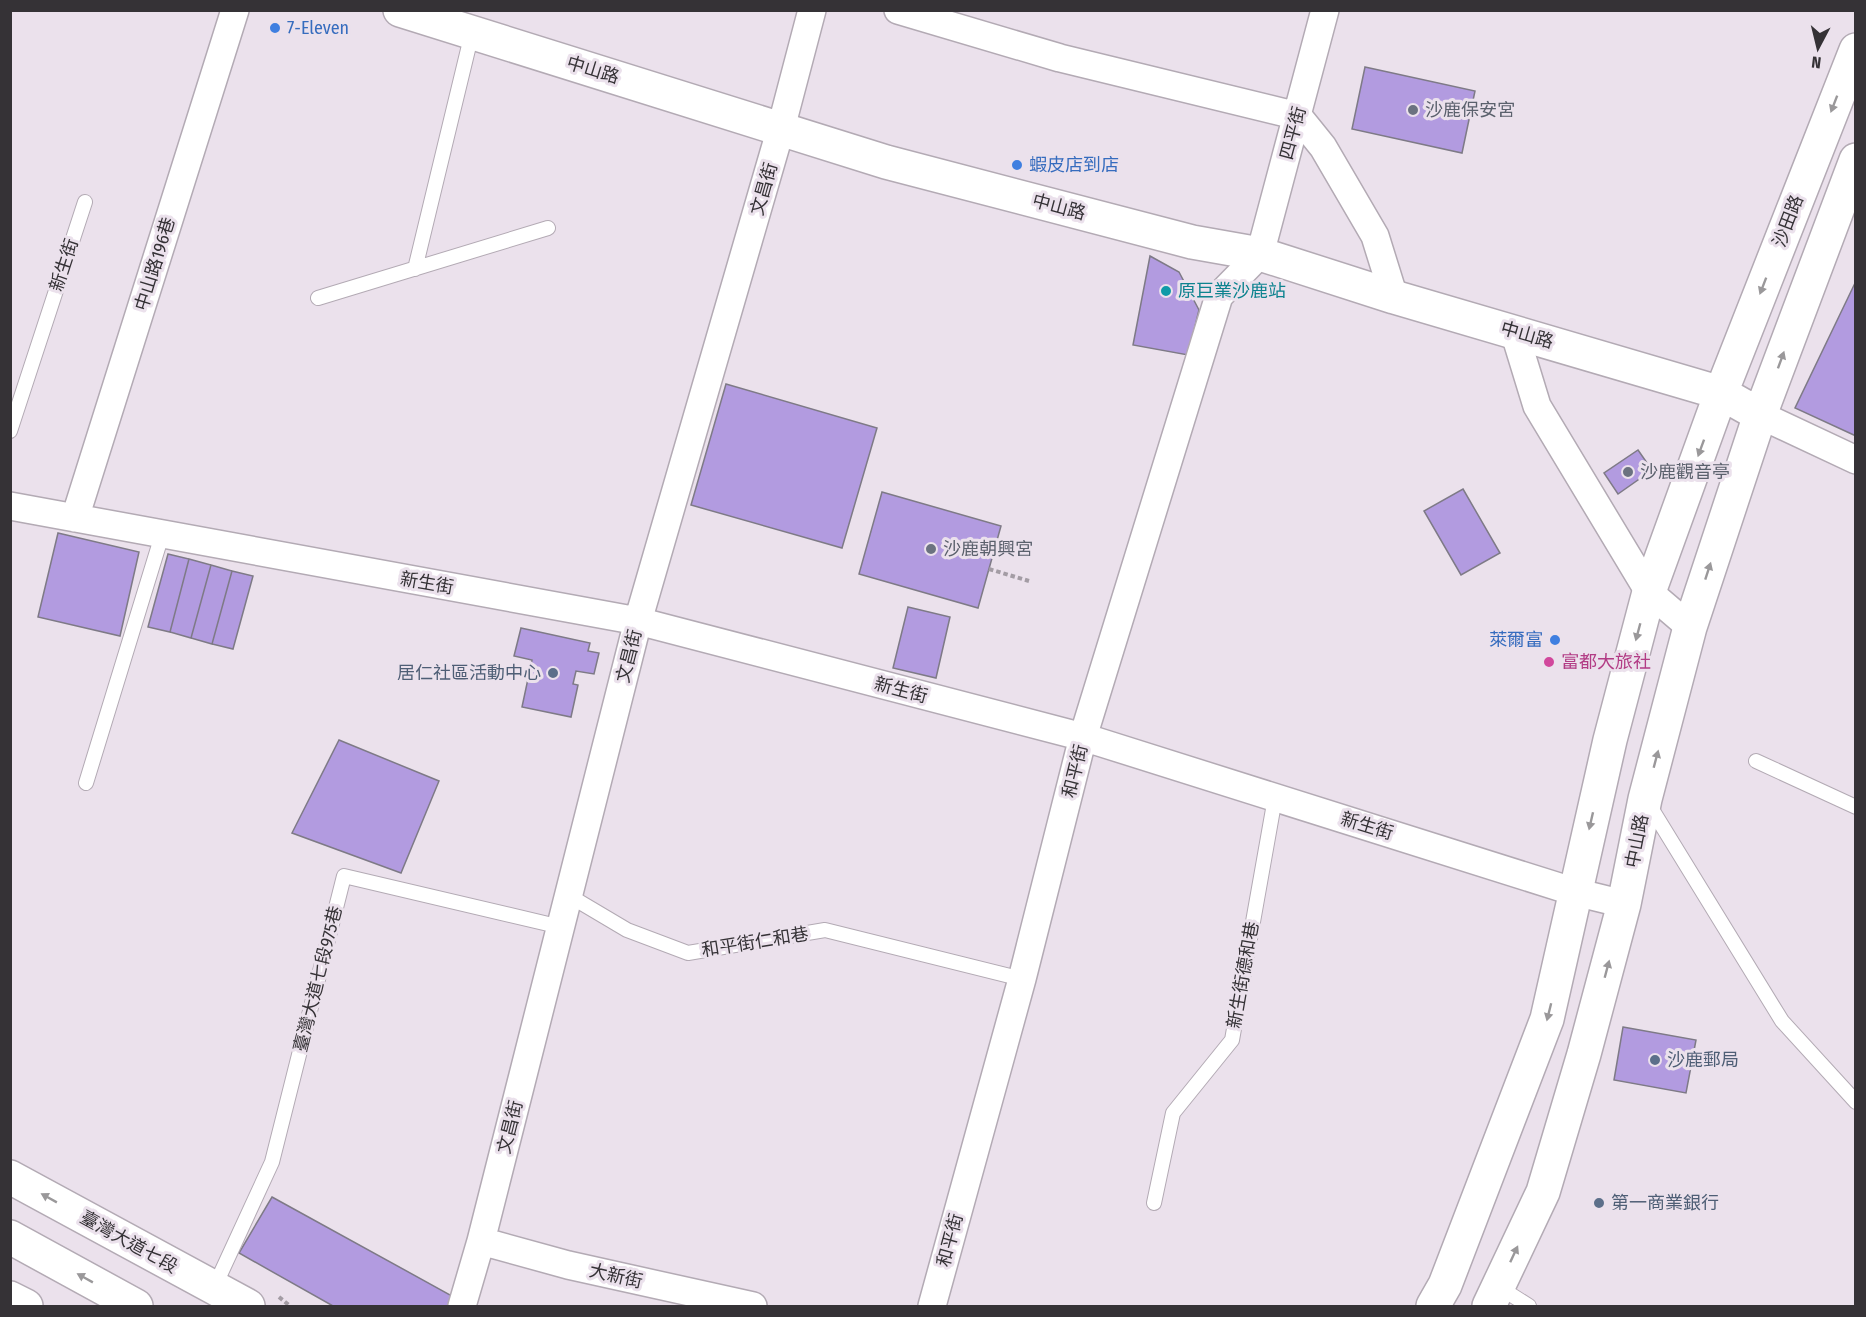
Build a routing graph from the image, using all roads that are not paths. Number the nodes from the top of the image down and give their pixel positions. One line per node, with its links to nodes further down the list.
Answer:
1 (235, 10): 23 (street, 中山路196巷)
2 (400, 10): 6 (street, 中山路)
3 (812, 10): 9 (street, 文昌街)
4 (898, 10): 8 (street)
5 (1325, 10): 8 (street, 四平街)
6 (472, 33): 9 (street, 中山路); 14 (lane)
7 (1856, 50): 18 (street, 沙田路, one-way to 18)
8 (1298, 116): 13 (street, 四平街); 15 (street)
9 (781, 128): 13 (street, 中山路); 26 (street, 文昌街)
10 (1852, 179): 19 (street, one-way to 10)
11 (85, 202): 20 (lane, 新生街)
12 (548, 228): 14 (lane)
13 (1260, 254): 15 (street, 中山路); 28 (street, 和平街)
14 (414, 268): 16 (lane)
15 (1394, 297): 17 (street, 中山路)
16 (318, 298)
17 (1514, 331): 18 (street, 中山路); 25 (street)
18 (1721, 393): 19 (street, 中山路); 25 (street, one-way to 25)
19 (1760, 415): 21 (street); 27 (street, 中山路, one-way to 19)
20 (10, 431)
21 (1856, 460)
22 (10, 506): 23 (street, 新生街)
23 (75, 518): 24 (street, 新生街)
24 (162, 535): 26 (street, 新生街); 30 (lane)
25 (1649, 592): 27 (street); 34 (street, one-way to 34)
26 (638, 621): 28 (street, 新生街); 35 (street, 文昌街)
27 (1690, 627): 32 (street, 中山路, one-way to 27)
28 (1083, 737): 31 (street, 新生街); 38 (street, 和平街)
29 (1756, 761): 33 (lane)
30 (86, 783)
31 (1275, 798): 34 (street, 新生街); 41 (lane, 新生街德和巷)
32 (1645, 799): 36 (street, 中山路); 39 (lane)
33 (1856, 807)
34 (1575, 892): 36 (street, 新生街); 53 (street, one-way to 53)
35 (568, 895): 37 (street, 文昌街); 38 (lane, 和平街仁和巷)
36 (1624, 904): 45 (street, 中山路, one-way to 36)
37 (561, 927): 43 (street, 文昌街); 44 (lane, 臺灣大道七段975巷)
38 (1022, 979): 52 (street, 和平街)
39 (1856, 1102)
40 (10, 1177): 44 (street, 臺灣大道七段, one-way to 40)
41 (1154, 1203)
42 (10, 1237): 48 (street, one-way to 42)
43 (481, 1241): 50 (street, 文昌街); 51 (street, 大新街)
44 (214, 1288): 49 (street, 臺灣大道七段)
45 (1494, 1297): 54 (lane)
46 (10, 1298): 47 (street)
47 (26, 1306)
48 (136, 1306)
49 (248, 1306)
50 (462, 1306)
51 (753, 1306)
52 (932, 1306)
53 (1433, 1306)
54 (1529, 1306)

